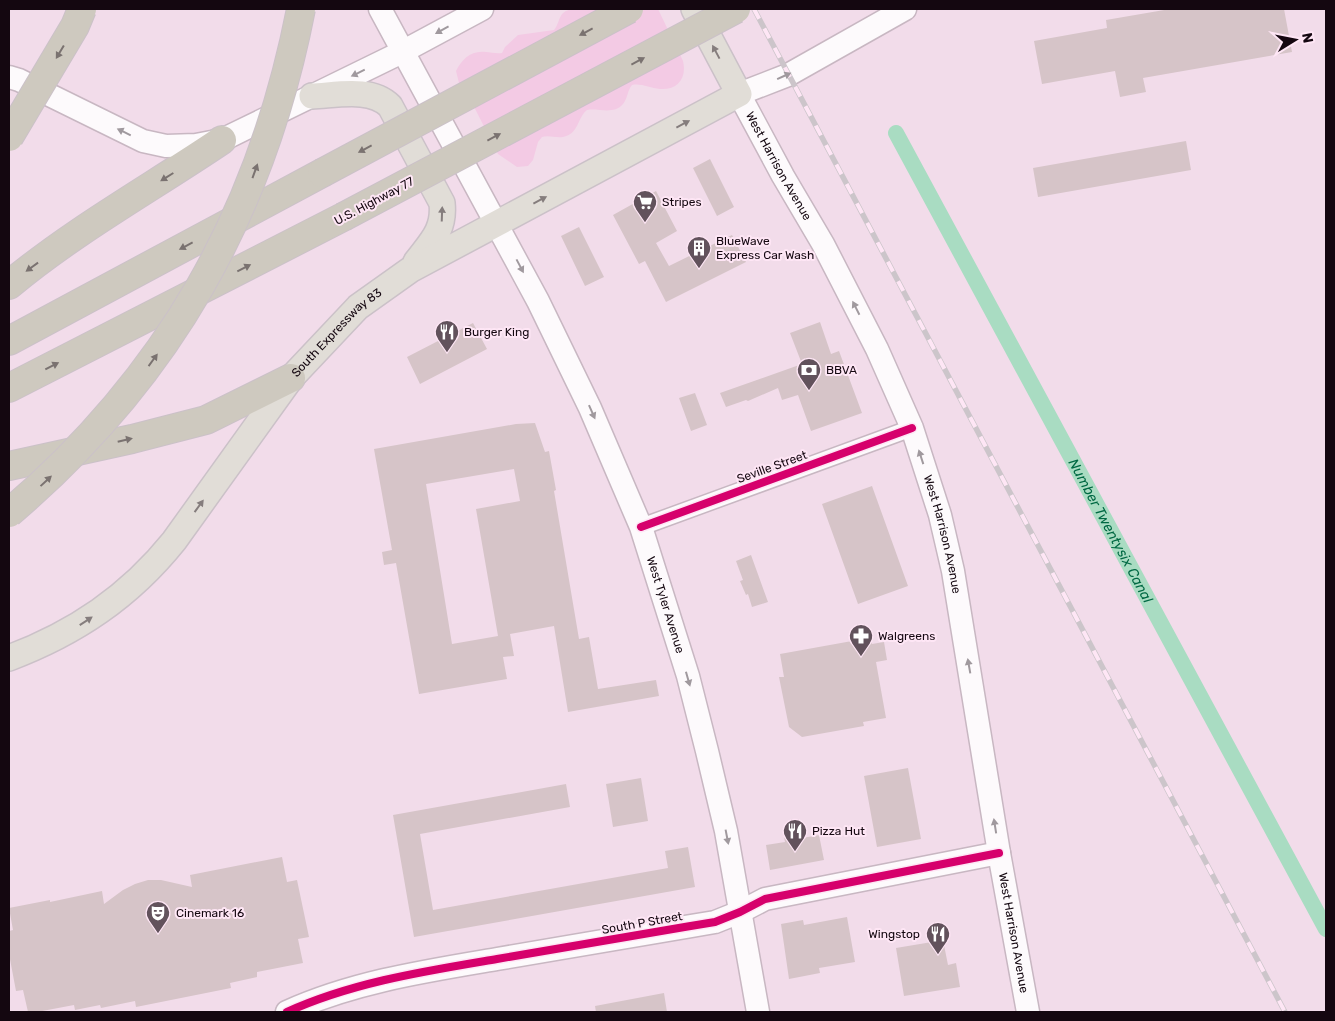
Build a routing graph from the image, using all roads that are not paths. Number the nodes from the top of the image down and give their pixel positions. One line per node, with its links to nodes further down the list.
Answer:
1 (82, 9): 13 (highway, one-way to 13, bridge)
2 (301, 9): 23 (highway, one-way to 2, bridge)
3 (380, 9): 9 (main road, West Tyler Avenue)
4 (482, 9): 9 (main road, one-way to 9)
5 (629, 9): 18 (highway, one-way to 18, bridge)
6 (694, 9): 11 (main road, one-way to 6)
7 (736, 9): 20 (highway, U.S. Highway 77, one-way to 7, bridge)
8 (905, 9): 11 (main road, one-way to 8)
9 (402, 52): 12 (main road, one-way to 12); 15 (main road, West Tyler Avenue)
10 (9, 77): 14 (main road, one-way to 10)
11 (739, 94): 15 (main road, South Expressway 83, one-way to 11); 21 (main road, West Harrison Avenue, one-way to 11)
12 (312, 96): 14 (main road); 16 (main road, one-way to 12)
13 (9, 137)
14 (222, 140): 17 (highway, one-way to 17)
15 (497, 223): 16 (main road, South Expressway 83); 24 (main road, West Tyler Avenue, one-way to 24)
16 (410, 270): 19 (main road, South Expressway 83)
17 (9, 285)
18 (9, 341)
19 (291, 378): 22 (highway, one-way to 19); 25 (main road, South Expressway 83, one-way to 19)
20 (9, 388)
21 (912, 428): 24 (street, Seville Street); 26 (main road, West Harrison Avenue, one-way to 21)
22 (9, 466)
23 (9, 513)
24 (641, 527): 27 (main road, West Tyler Avenue, one-way to 27)
25 (9, 658)
26 (999, 853): 27 (main road, South P Street); 30 (main road, West Harrison Avenue)
27 (740, 912): 28 (main road, South P Street); 29 (main road, West Tyler Avenue)
28 (287, 1012)
29 (758, 1012)
30 (1028, 1012)

